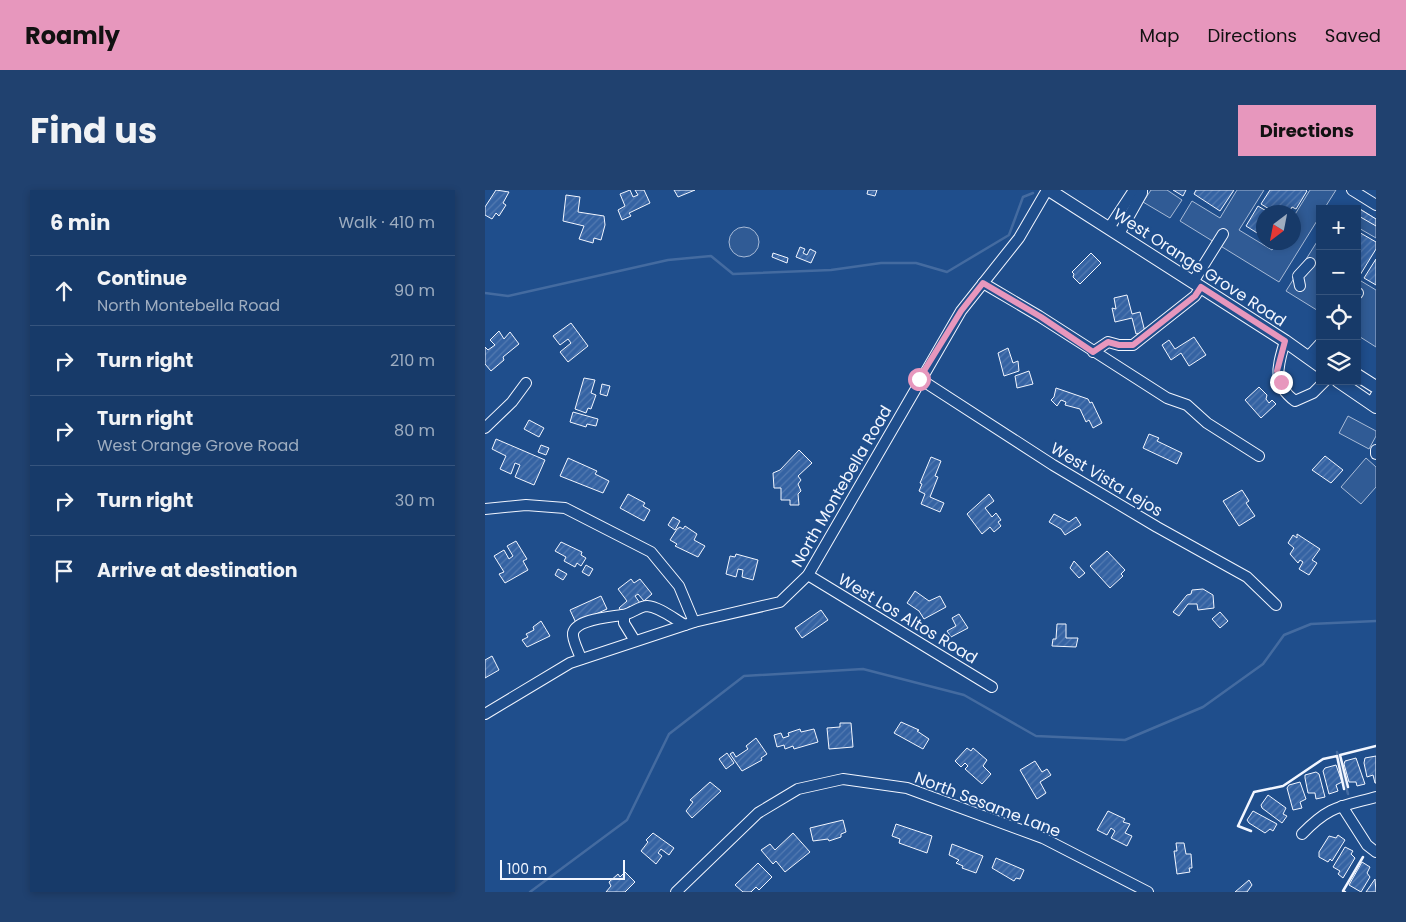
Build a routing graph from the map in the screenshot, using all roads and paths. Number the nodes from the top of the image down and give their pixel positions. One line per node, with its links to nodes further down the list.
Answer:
1 (1048, 190): 6 (main road, West Orange Grove Road); 9 (street, North Montebella Road)
2 (1134, 190): 6 (street)
3 (1142, 190): 6 (street)
4 (1352, 190): 5 (street)
5 (1376, 205)
6 (1114, 231): 10 (main road, West Orange Grove Road)
7 (1223, 234): 10 (street)
8 (1310, 264): 11 (street)
9 (983, 283): 13 (street); 16 (street, North Montebella Road)
10 (1197, 284): 12 (main road, West Orange Grove Road); 13 (street)
11 (1300, 286)
12 (1285, 341): 14 (main road, West Orange Grove Road); 18 (street)
13 (1093, 352): 25 (street)
14 (1314, 359)
15 (1361, 378): 20 (main road)
16 (919, 379): 27 (street, North Montebella Road); 28 (street, West Vista Lejos)
17 (526, 383): 22 (street)
18 (1321, 385)
19 (1346, 385): 21 (main road)
20 (1376, 387)
21 (1374, 402)
22 (485, 428)
23 (1376, 450): 24 (street)
24 (1376, 454)
25 (1259, 456)
26 (485, 509): 30 (street)
27 (808, 575): 30 (street, North Montebella Road); 33 (street, West Los Altos Road)
28 (1276, 605)
29 (624, 616): 30 (street); 31 (street); 32 (street)
30 (690, 623): 31 (street, North Montebella Road)
31 (635, 642): 32 (street, North Montebella Road)
32 (581, 659): 34 (street, North Montebella Road)
33 (993, 687)
34 (485, 714)
35 (1376, 798): 36 (street)
36 (1342, 806): 37 (street); 38 (street)
37 (1302, 834)
38 (1376, 852)
39 (1142, 890): 40 (street, North Sesame Lane)
40 (676, 892)

